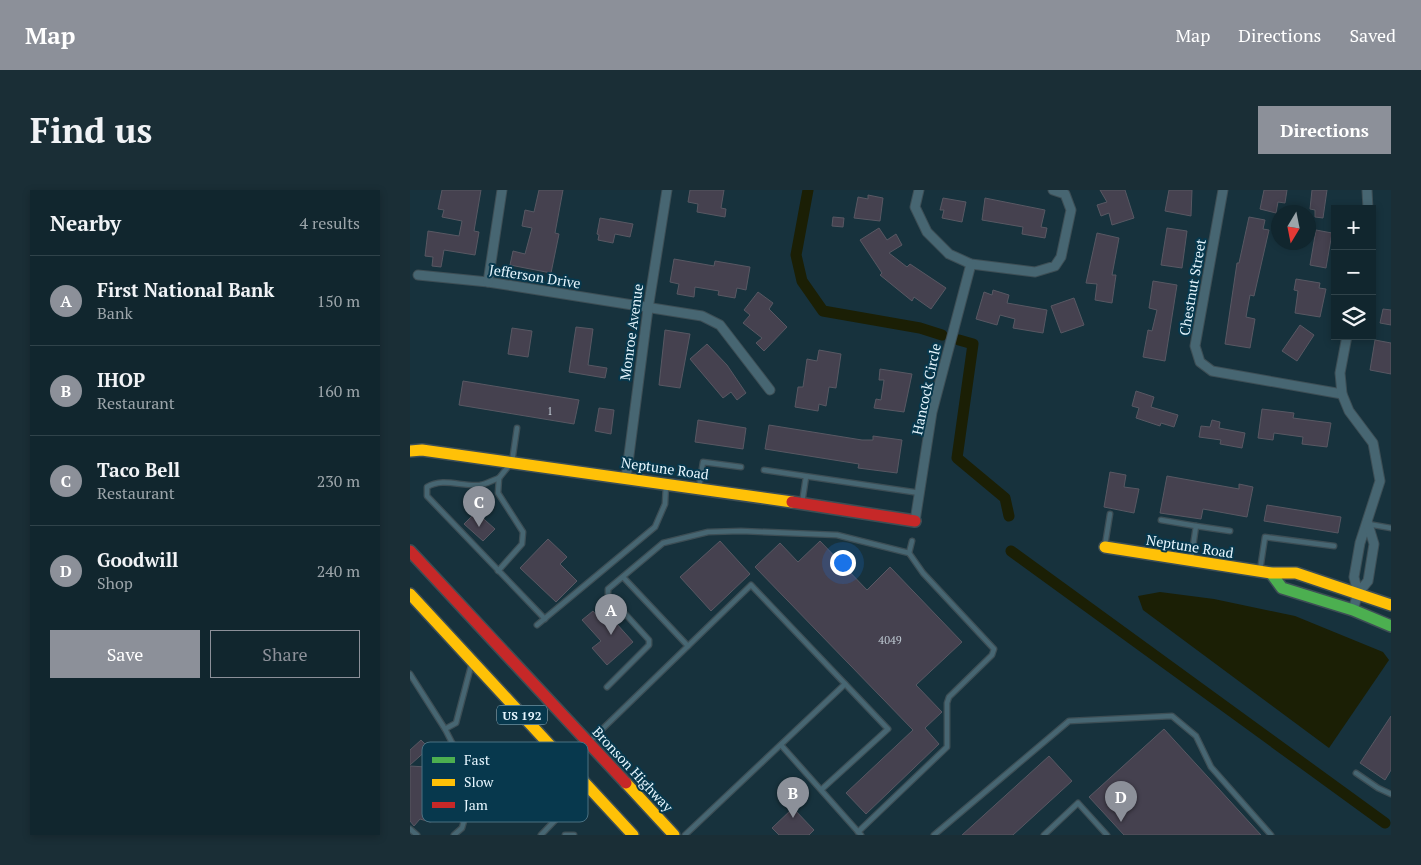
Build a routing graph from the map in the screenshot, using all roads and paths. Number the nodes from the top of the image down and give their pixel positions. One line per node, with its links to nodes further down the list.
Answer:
1 (502, 190): 10 (street)
2 (667, 190): 11 (street, Monroe Avenue)
3 (919, 190): 8 (street)
4 (1053, 190): 8 (street)
5 (1222, 190): 14 (street, Chestnut Street)
6 (1367, 190): 7 (street)
7 (1368, 205)
8 (971, 264): 25 (street, Hancock Circle)
9 (418, 275): 10 (street, Jefferson Drive)
10 (488, 282): 11 (street, Jefferson Drive)
11 (648, 309): 13 (street, Jefferson Drive); 22 (street, Monroe Avenue)
12 (1345, 340): 14 (street)
13 (770, 390)
14 (1342, 394): 30 (street)
15 (516, 428): 17 (lane)
16 (410, 451): 17 (main road, Neptune Road)
17 (512, 462): 21 (lane); 22 (main road, Neptune Road)
18 (741, 467): 24 (lane)
19 (764, 470): 20 (lane)
20 (806, 477): 25 (lane); 26 (lane)
21 (499, 478): 40 (lane); 40 (lane)
22 (626, 478): 23 (main road, Neptune Road)
23 (666, 484): 24 (main road, Neptune Road); 47 (lane)
24 (699, 488): 26 (main road, Neptune Road)
25 (920, 493): 29 (street, Hancock Circle)
26 (802, 504): 29 (main road, Neptune Road)
27 (1110, 514): 36 (lane)
28 (1161, 520): 31 (lane)
29 (915, 521)
30 (1368, 524): 32 (lane); 43 (street); 43 (street)
31 (1196, 526): 33 (lane); 39 (lane)
32 (1391, 528)
33 (1230, 530)
34 (912, 541): 38 (lane)
35 (1334, 546): 41 (lane)
36 (1105, 547): 39 (main road, Neptune Road)
37 (410, 551): 58 (main road, Bronson Highway / US 192)
38 (909, 553): 42 (lane); 69 (lane)
39 (1190, 561): 41 (main road, Neptune Road)
40 (498, 570): 47 (lane)
41 (1266, 572): 43 (main road, Neptune Road); 46 (main road)
42 (623, 577): 50 (lane); 54 (lane)
43 (1358, 592): 45 (main road, Neptune Road); 46 (street)
44 (410, 594): 51 (main road, US 192)
45 (1391, 605)
46 (1352, 610): 49 (main road)
47 (545, 619): 48 (lane)
48 (537, 625)
49 (1391, 626)
50 (688, 646): 53 (lane); 59 (lane)
51 (472, 661): 55 (lane); 57 (main road, US 192)
52 (410, 674): 55 (lane)
53 (845, 684): 60 (lane); 64 (lane)
54 (607, 687)
55 (445, 729): 56 (lane)
56 (452, 742)
57 (546, 742)
58 (587, 742)
59 (588, 743): 77 (main road, Bronson Highway / US 192)
60 (781, 745): 64 (lane); 78 (lane)
61 (1356, 773): 65 (lane)
62 (588, 786): 76 (main road)
63 (588, 787): 75 (main road, US 192)
64 (822, 789): 69 (lane)
65 (1391, 794)
66 (464, 822): 71 (lane)
67 (553, 822): 72 (lane)
68 (410, 829): 70 (lane)
69 (860, 833)
70 (417, 835)
71 (454, 835)
72 (541, 835)
73 (565, 835): 74 (lane)
74 (574, 835)
75 (633, 835)
76 (647, 835)
77 (674, 835)
78 (685, 835)
79 (934, 835): 82 (lane)
80 (1044, 835): 81 (lane)
81 (1107, 835)
82 (1271, 835)

